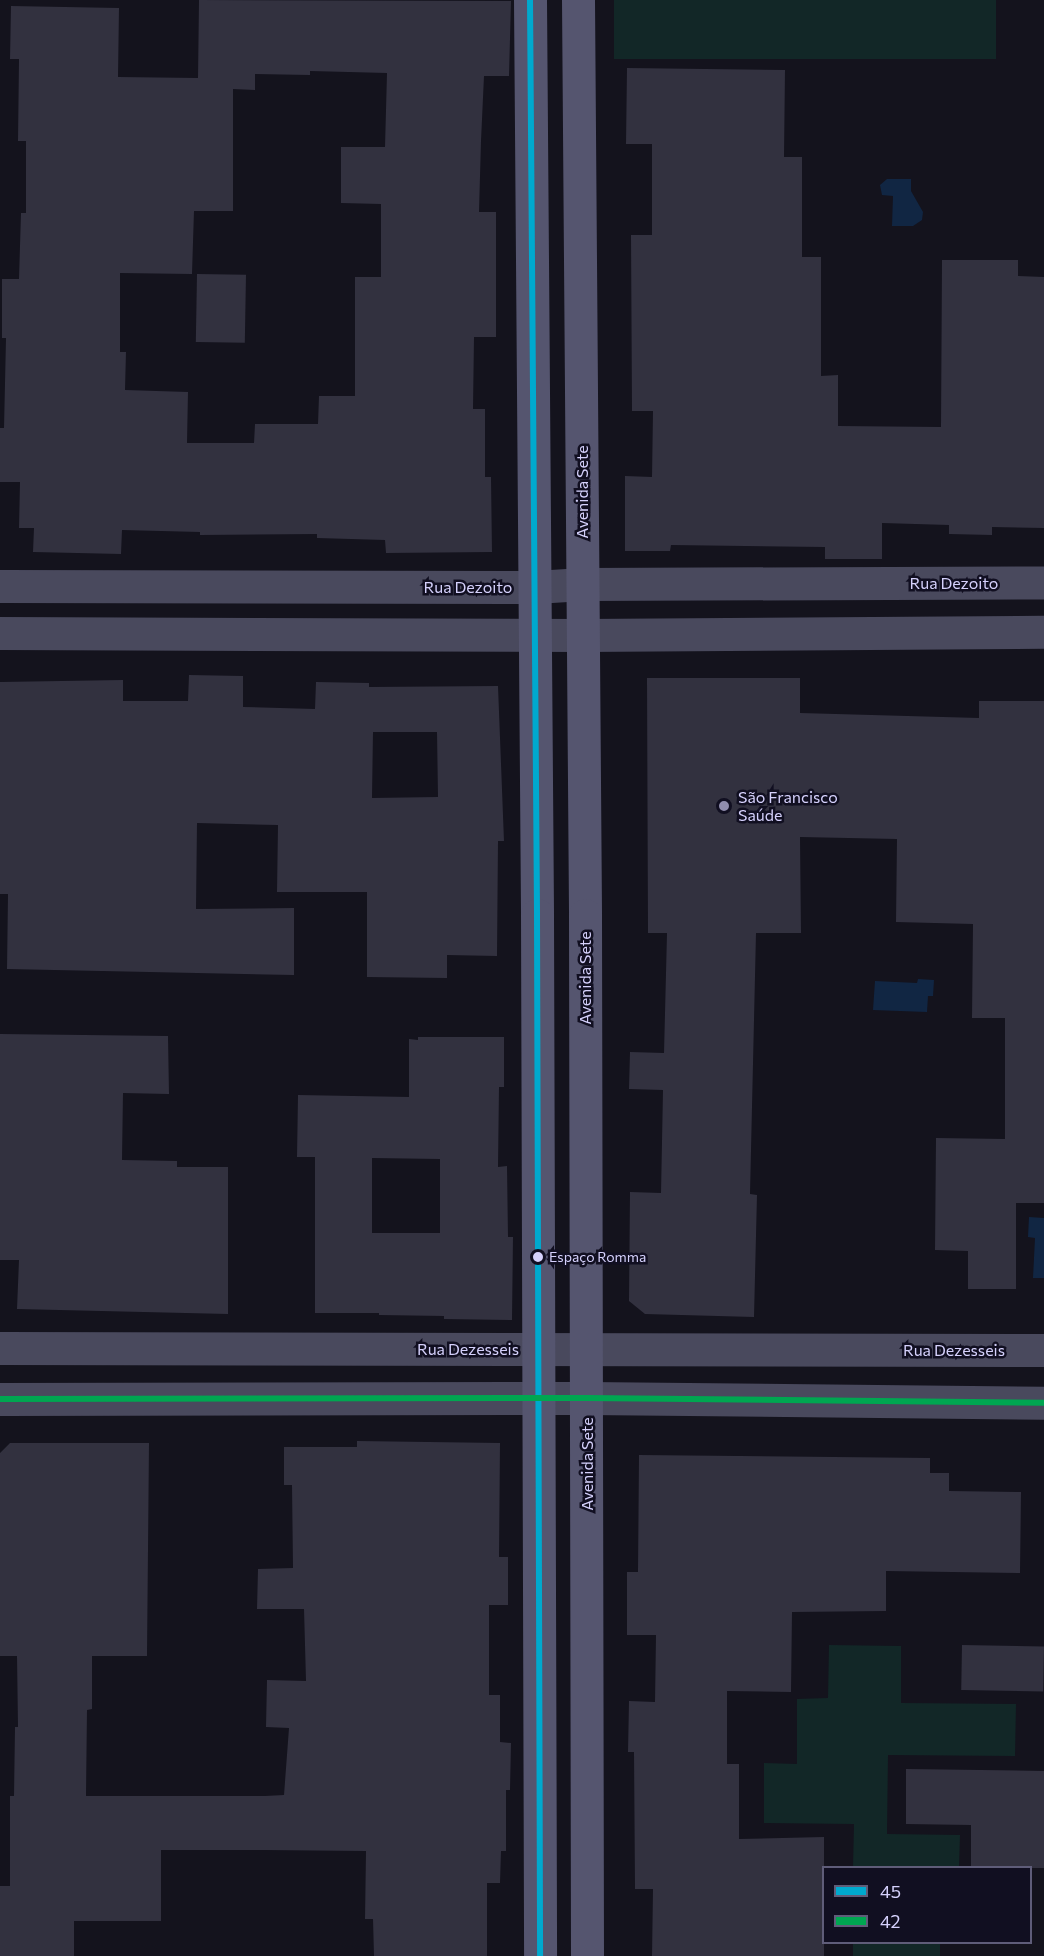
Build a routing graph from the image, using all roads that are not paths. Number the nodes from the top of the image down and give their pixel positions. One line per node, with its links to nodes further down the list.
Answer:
1 (530, 0): 6 (street)
2 (578, 0): 4 (street, Avenida Sete)
3 (1044, 582): 4 (street, Rua Dezoito)
4 (583, 584): 6 (street, Rua Dezoito); 10 (street, Avenida Sete)
5 (0, 586): 6 (street, Rua Dezoito)
6 (535, 587): 9 (street)
7 (1044, 632): 10 (street)
8 (0, 633): 9 (street)
9 (535, 635): 10 (street); 12 (street)
10 (583, 635): 13 (street, Avenida Sete)
11 (0, 1348): 12 (street, Rua Dezesseis)
12 (538, 1349): 13 (street, Rua Dezesseis); 17 (street)
13 (586, 1350): 14 (street, Rua Dezesseis); 15 (street, Avenida Sete)
14 (1044, 1350)
15 (586, 1398): 17 (street); 18 (street); 20 (street, Avenida Sete)
16 (0, 1399): 17 (street)
17 (539, 1399): 19 (street)
18 (1044, 1403)
19 (540, 1956)
20 (587, 1956)

